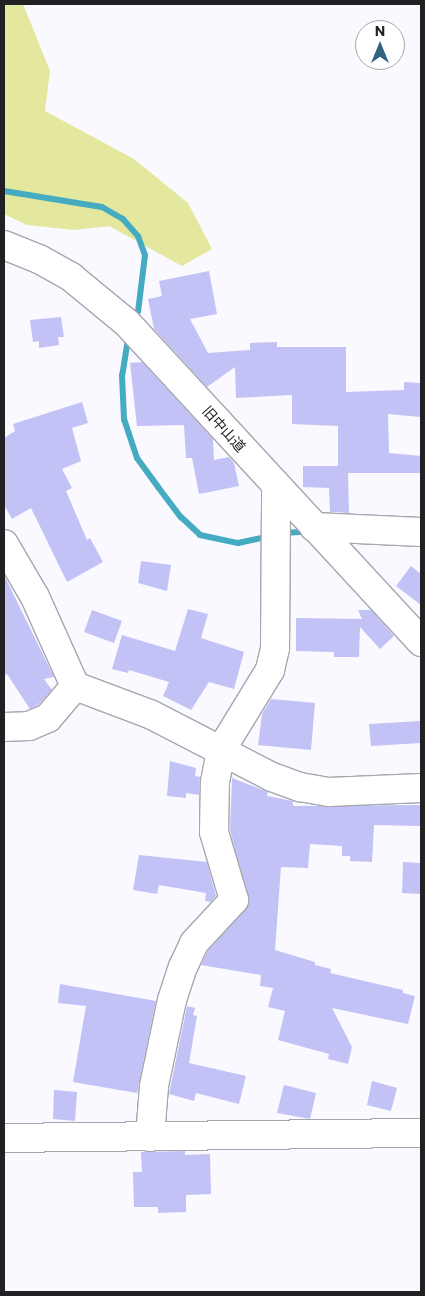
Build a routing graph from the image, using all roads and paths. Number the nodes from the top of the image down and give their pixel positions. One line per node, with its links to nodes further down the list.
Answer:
1 (4, 246): 2 (street, 旧中山道)
2 (276, 487): 3 (street, 旧中山道); 9 (street)
3 (314, 527): 4 (street); 6 (street, 旧中山道)
4 (421, 532)
5 (4, 544): 7 (street)
6 (421, 642)
7 (75, 686): 8 (street); 9 (street)
8 (4, 727)
9 (221, 750): 10 (street); 12 (street)
10 (421, 788)
11 (421, 1134): 12 (street)
12 (150, 1137): 13 (street)
13 (4, 1138)

